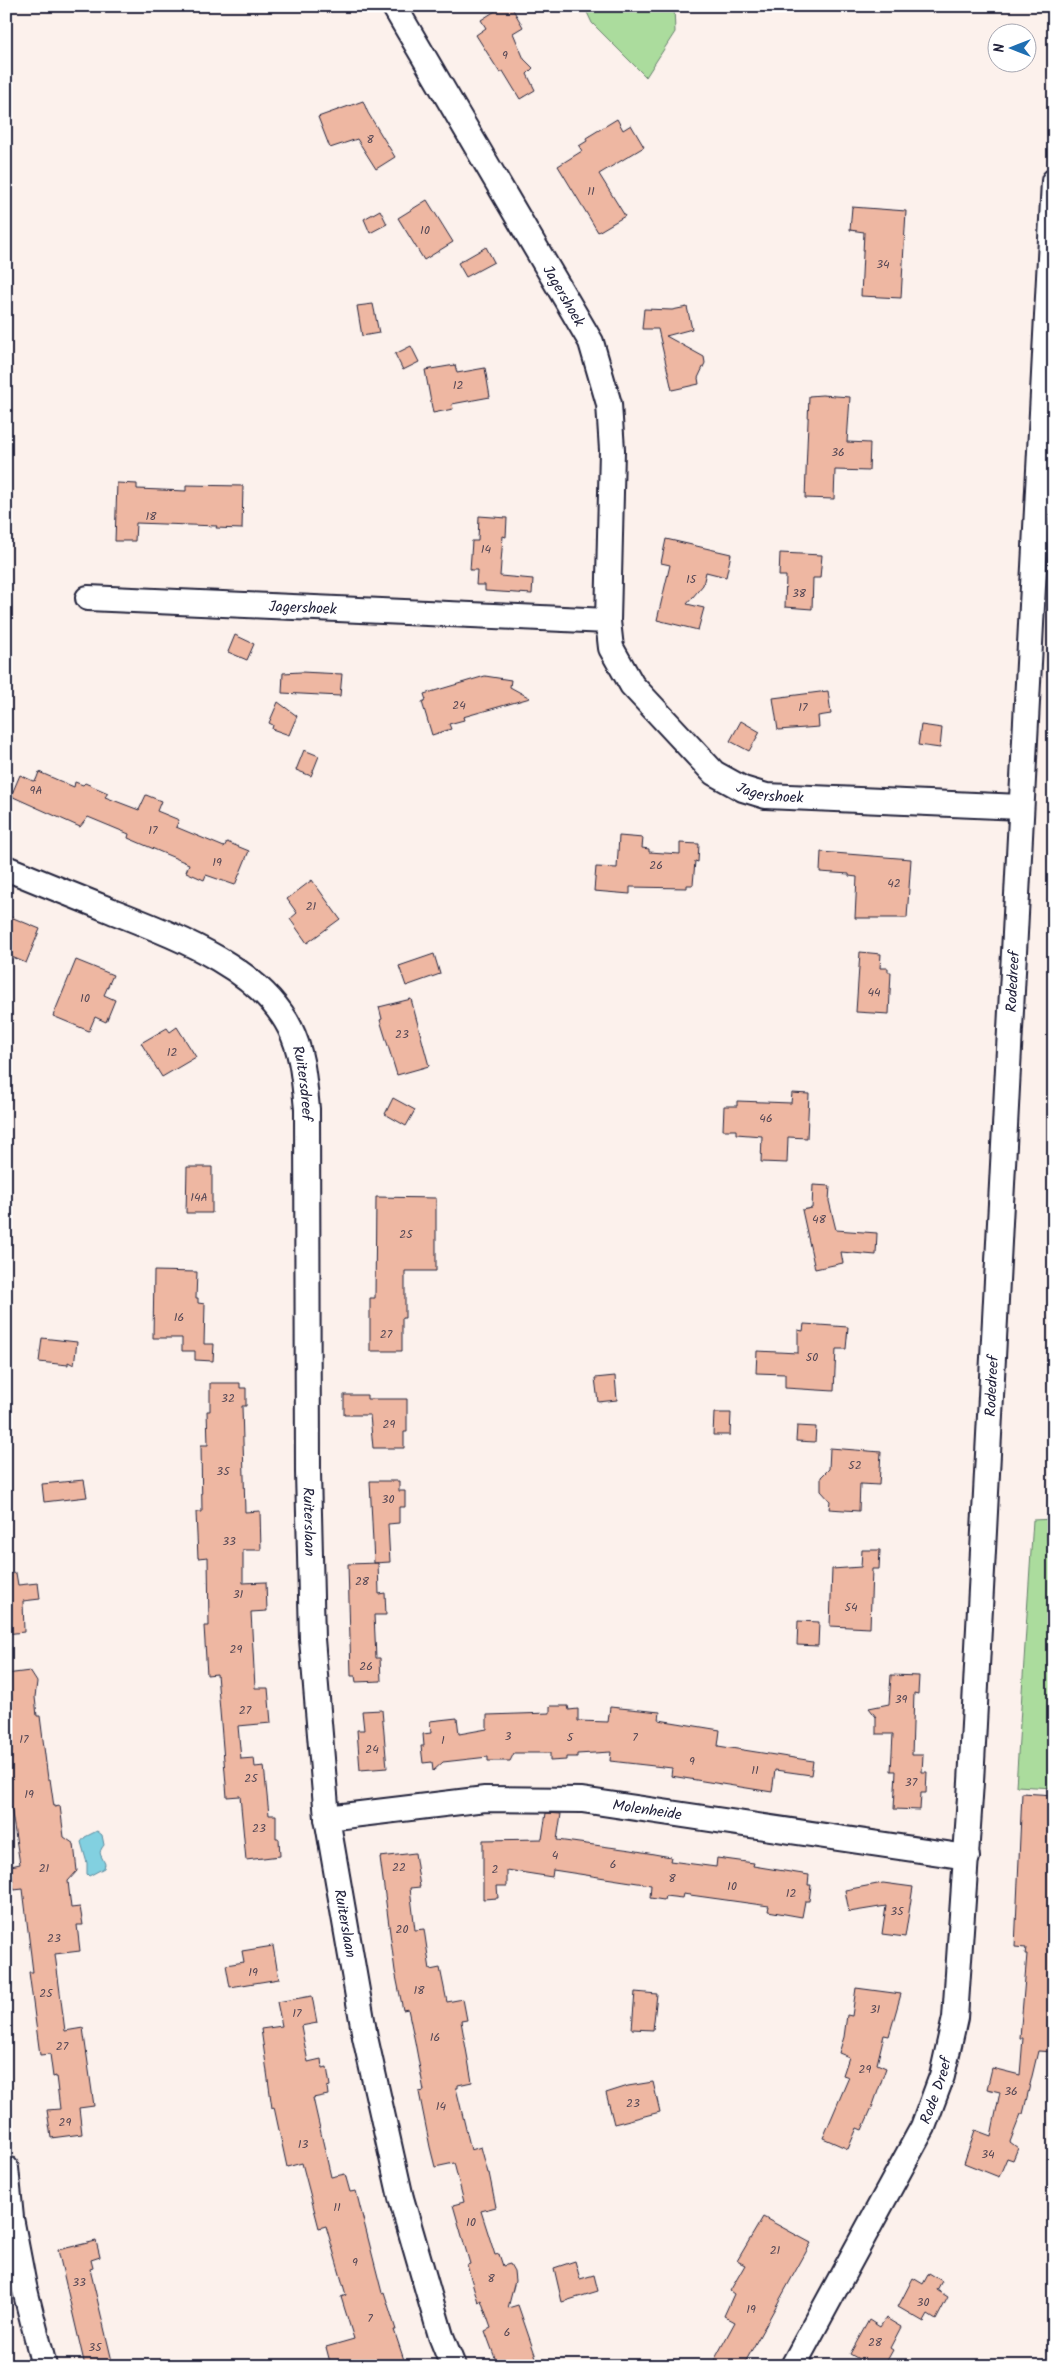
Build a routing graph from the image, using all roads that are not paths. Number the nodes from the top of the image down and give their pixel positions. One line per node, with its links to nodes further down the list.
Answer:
1 (394, 6): 4 (street, Jagershoek)
2 (1054, 180): 5 (street, Rodedreef)
3 (88, 598): 4 (street, Jagershoek)
4 (608, 621): 5 (street, Jagershoek)
5 (1021, 807): 8 (street, Rodedreef)
6 (6, 868): 7 (street, Ruitersdreef)
7 (308, 1472): 9 (street, Ruiterslaan)
8 (971, 1782): 10 (street, Rode Dreef)
9 (327, 1818): 10 (street, Molenheide); 13 (street, Ruiterslaan)
10 (967, 1857): 14 (street, Rode Dreef)
11 (6, 2168): 12 (street)
12 (44, 2366)
13 (453, 2366)
14 (793, 2366)

